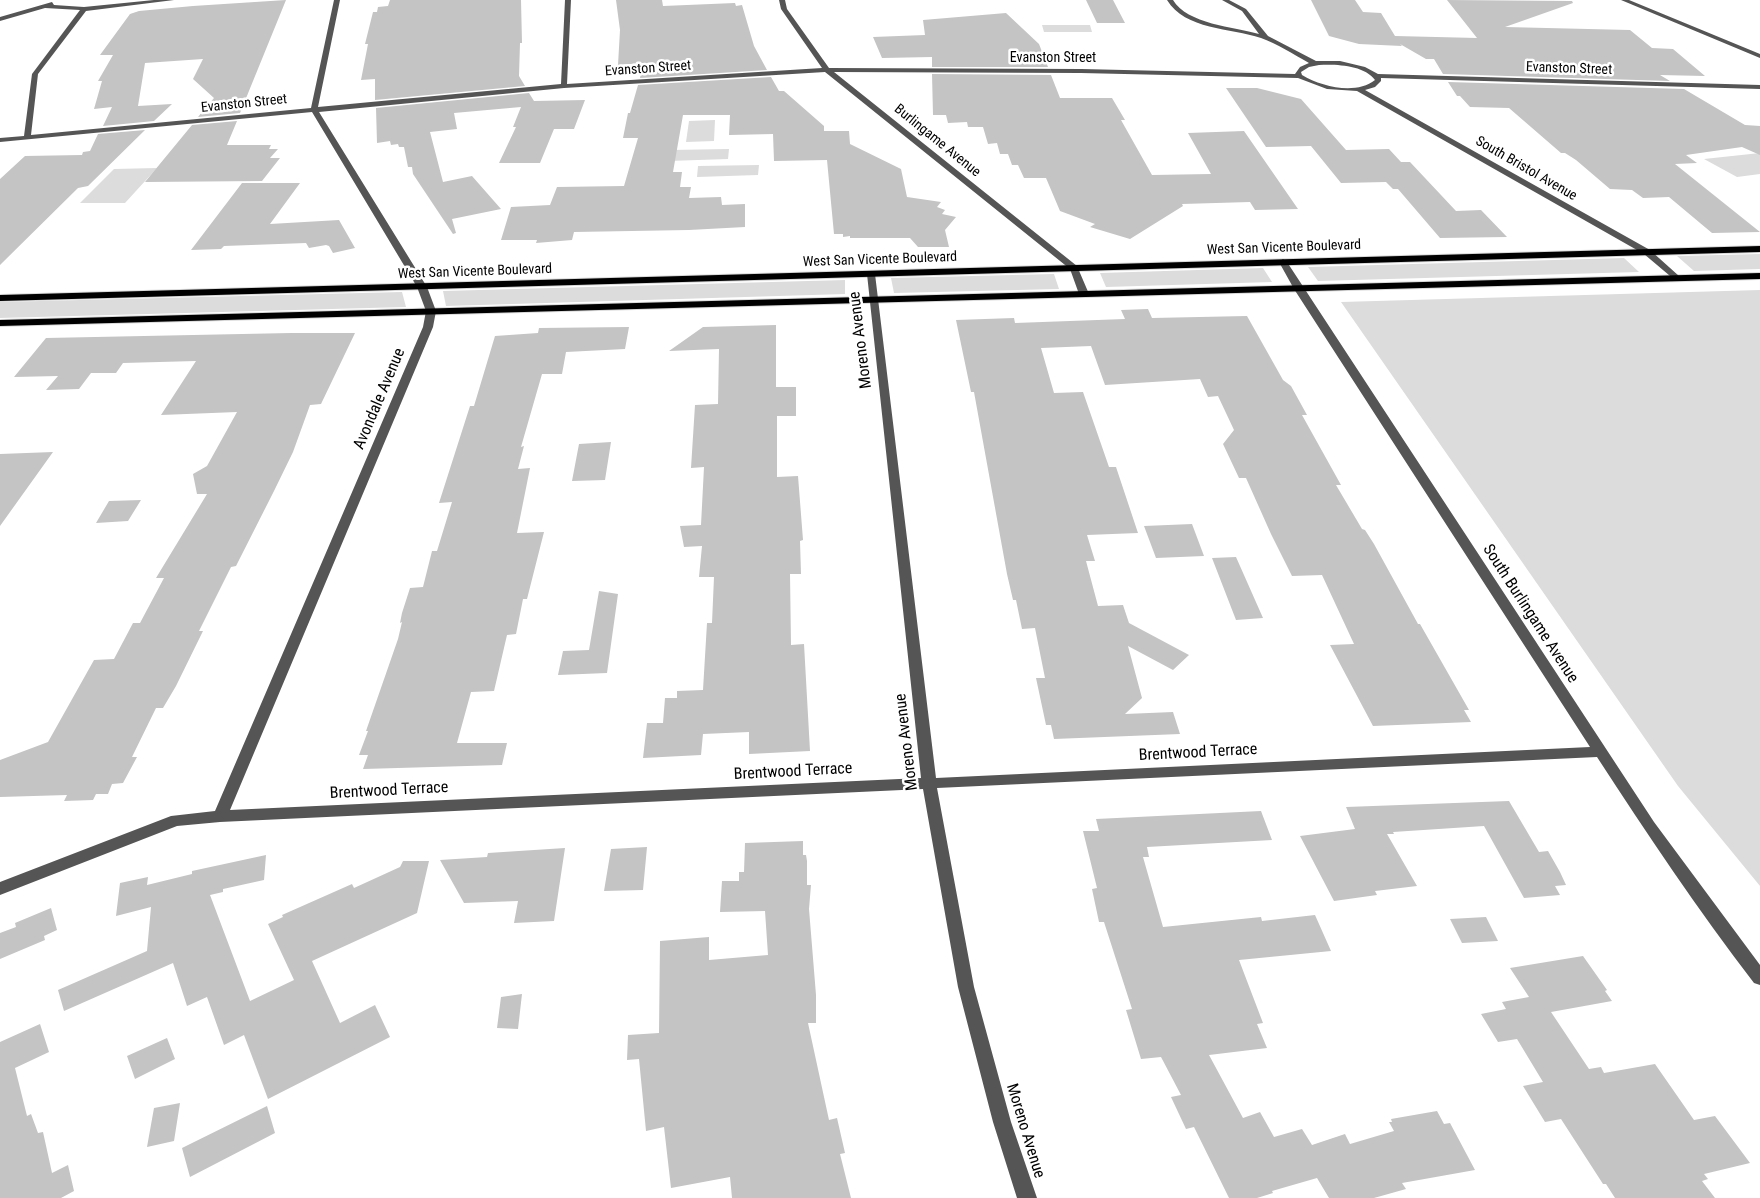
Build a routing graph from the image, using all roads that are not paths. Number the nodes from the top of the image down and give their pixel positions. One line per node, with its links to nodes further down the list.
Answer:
1 (64, 0): 9 (street)
2 (171, 0): 10 (street)
3 (337, 0): 21 (street)
4 (568, 0): 18 (street)
5 (782, 0): 15 (street, Burlingame Avenue)
6 (1170, 0): 12 (street)
7 (1224, 0): 12 (street)
8 (1624, 0): 13 (street)
9 (45, 6): 10 (street); 11 (street)
10 (84, 9): 22 (street)
11 (0, 19)
12 (1265, 37): 14 (street)
13 (1760, 56)
14 (1316, 64): 16 (street); 17 (street)
15 (826, 70): 16 (street, Evanston Street); 18 (street, Evanston Street); 27 (street, Burlingame Avenue)
16 (1299, 76): 20 (street)
17 (1378, 76): 19 (street, Evanston Street); 20 (street)
18 (564, 86): 21 (street, Evanston Street)
19 (1760, 87)
20 (1359, 88): 25 (street, South Bristol Avenue)
21 (314, 109): 22 (street, Evanston Street); 31 (street)
22 (27, 138): 23 (street, Evanston Street)
23 (0, 140)
24 (1760, 249): 25 (main road, West San Vicente Boulevard)
25 (1647, 252): 26 (main road, West San Vicente Boulevard); 30 (street, South Bristol Avenue)
26 (1283, 262): 27 (main road, West San Vicente Boulevard); 32 (street, South Burlingame Avenue)
27 (1074, 268): 28 (main road, West San Vicente Boulevard); 33 (street)
28 (871, 274): 31 (main road, West San Vicente Boulevard); 35 (street, Moreno Avenue)
29 (1760, 276): 30 (main road)
30 (1676, 278): 32 (main road)
31 (422, 287): 34 (main road, West San Vicente Boulevard); 36 (street)
32 (1298, 289): 33 (main road); 38 (street, South Burlingame Avenue)
33 (1084, 294): 35 (main road)
34 (0, 298)
35 (874, 300): 36 (main road); 39 (street, Moreno Avenue)
36 (431, 311): 37 (main road); 40 (street, Avondale Avenue)
37 (0, 323)
38 (1601, 752): 39 (street, Brentwood Terrace); 42 (street, South Burlingame Avenue)
39 (929, 784): 40 (street, Brentwood Terrace); 43 (street, Moreno Avenue)
40 (220, 816): 41 (street, Brentwood Terrace)
41 (0, 889)
42 (1760, 978)
43 (1026, 1198)

